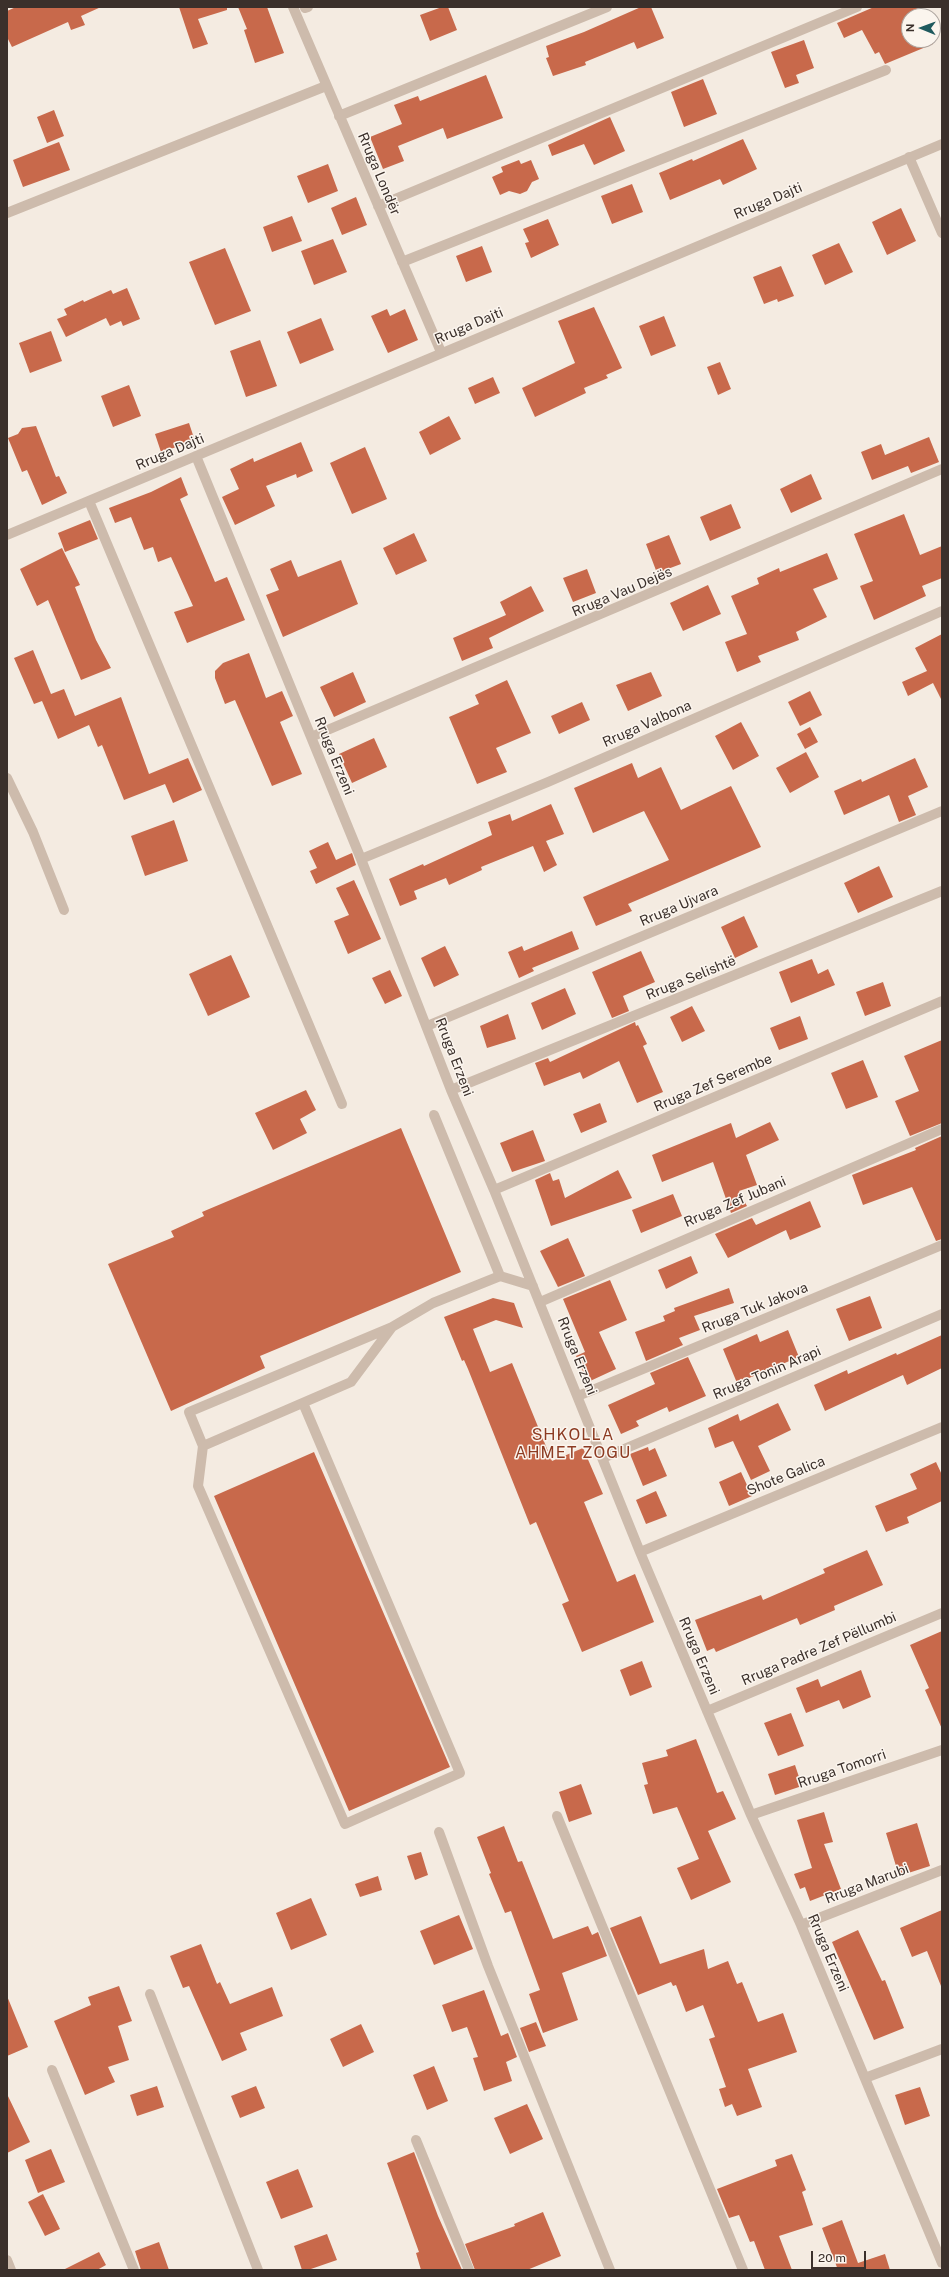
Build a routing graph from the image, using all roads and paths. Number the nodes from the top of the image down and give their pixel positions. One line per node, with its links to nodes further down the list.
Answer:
1 (293, 7): 5 (street, Rruga Londër)
2 (607, 7): 6 (street)
3 (857, 7): 9 (street)
4 (886, 70): 12 (street)
5 (326, 86): 6 (street, Rruga Londër); 10 (street)
6 (339, 116): 9 (street, Rruga Londër)
7 (942, 144): 8 (street, Rruga Dajti)
8 (909, 157): 11 (street); 13 (street, Rruga Dajti)
9 (378, 206): 12 (street, Rruga Londër)
10 (7, 213)
11 (942, 233)
12 (402, 262): 13 (street, Rruga Londër)
13 (441, 352): 14 (street, Rruga Dajti)
14 (196, 456): 16 (street, Rruga Dajti); 19 (street, Rruga Erzeni)
15 (942, 469): 19 (street, Rruga Vau Dejës)
16 (89, 501): 17 (street, Rruga Dajti); 28 (street)
17 (7, 535)
18 (942, 611): 22 (street, Rruga Valbona)
19 (311, 737): 22 (street, Rruga Erzeni)
20 (7, 778): 24 (street)
21 (942, 811): 26 (street, Rruga Ujvara)
22 (361, 859): 26 (street, Rruga Erzeni)
23 (942, 891): 27 (street, Rruga Selishtë)
24 (64, 910)
25 (942, 1001): 31 (street, Rruga Zef Serembe)
26 (427, 1026): 27 (street, Rruga Erzeni)
27 (451, 1090): 31 (street, Rruga Erzeni)
28 (342, 1104)
29 (434, 1115): 33 (street)
30 (942, 1129): 35 (street, Rruga Zef Jubani)
31 (494, 1190): 34 (street, Rruga Erzeni)
32 (942, 1245): 38 (street, Rruga Tuk Jakova)
33 (500, 1276): 34 (street); 37 (street)
34 (533, 1286): 35 (street, Rruga Erzeni)
35 (540, 1302): 38 (street, Rruga Erzeni)
36 (942, 1314): 42 (street, Rruga Tonin Arapi)
37 (392, 1327): 39 (street); 41 (street)
38 (578, 1396): 42 (street, Rruga Erzeni)
39 (303, 1403): 41 (street); 41 (street)
40 (942, 1427): 43 (street, Shote Galica)
41 (203, 1446)
42 (603, 1458): 43 (street, Rruga Erzeni)
43 (640, 1552): 45 (street, Rruga Erzeni)
44 (942, 1613): 45 (street, Rruga Padre Zef Pëllumbi)
45 (707, 1711): 47 (street, Rruga Erzeni)
46 (942, 1750): 47 (street, Rruga Tomorri)
47 (751, 1815): 51 (street, Rruga Erzeni)
48 (557, 1816): 64 (street)
49 (439, 1832): 63 (street)
50 (942, 1870): 51 (street, Rruga Marubi)
51 (801, 1925): 55 (street, Rruga Erzeni)
52 (150, 1994): 61 (street)
53 (942, 2049): 55 (street)
54 (52, 2070): 60 (street)
55 (865, 2078): 58 (street, Rruga Erzeni)
56 (416, 2140): 62 (street)
57 (7, 2260): 59 (street)
58 (942, 2263)
59 (11, 2270)
60 (134, 2270)
61 (258, 2270)
62 (469, 2270)
63 (610, 2270)
64 (743, 2270)

